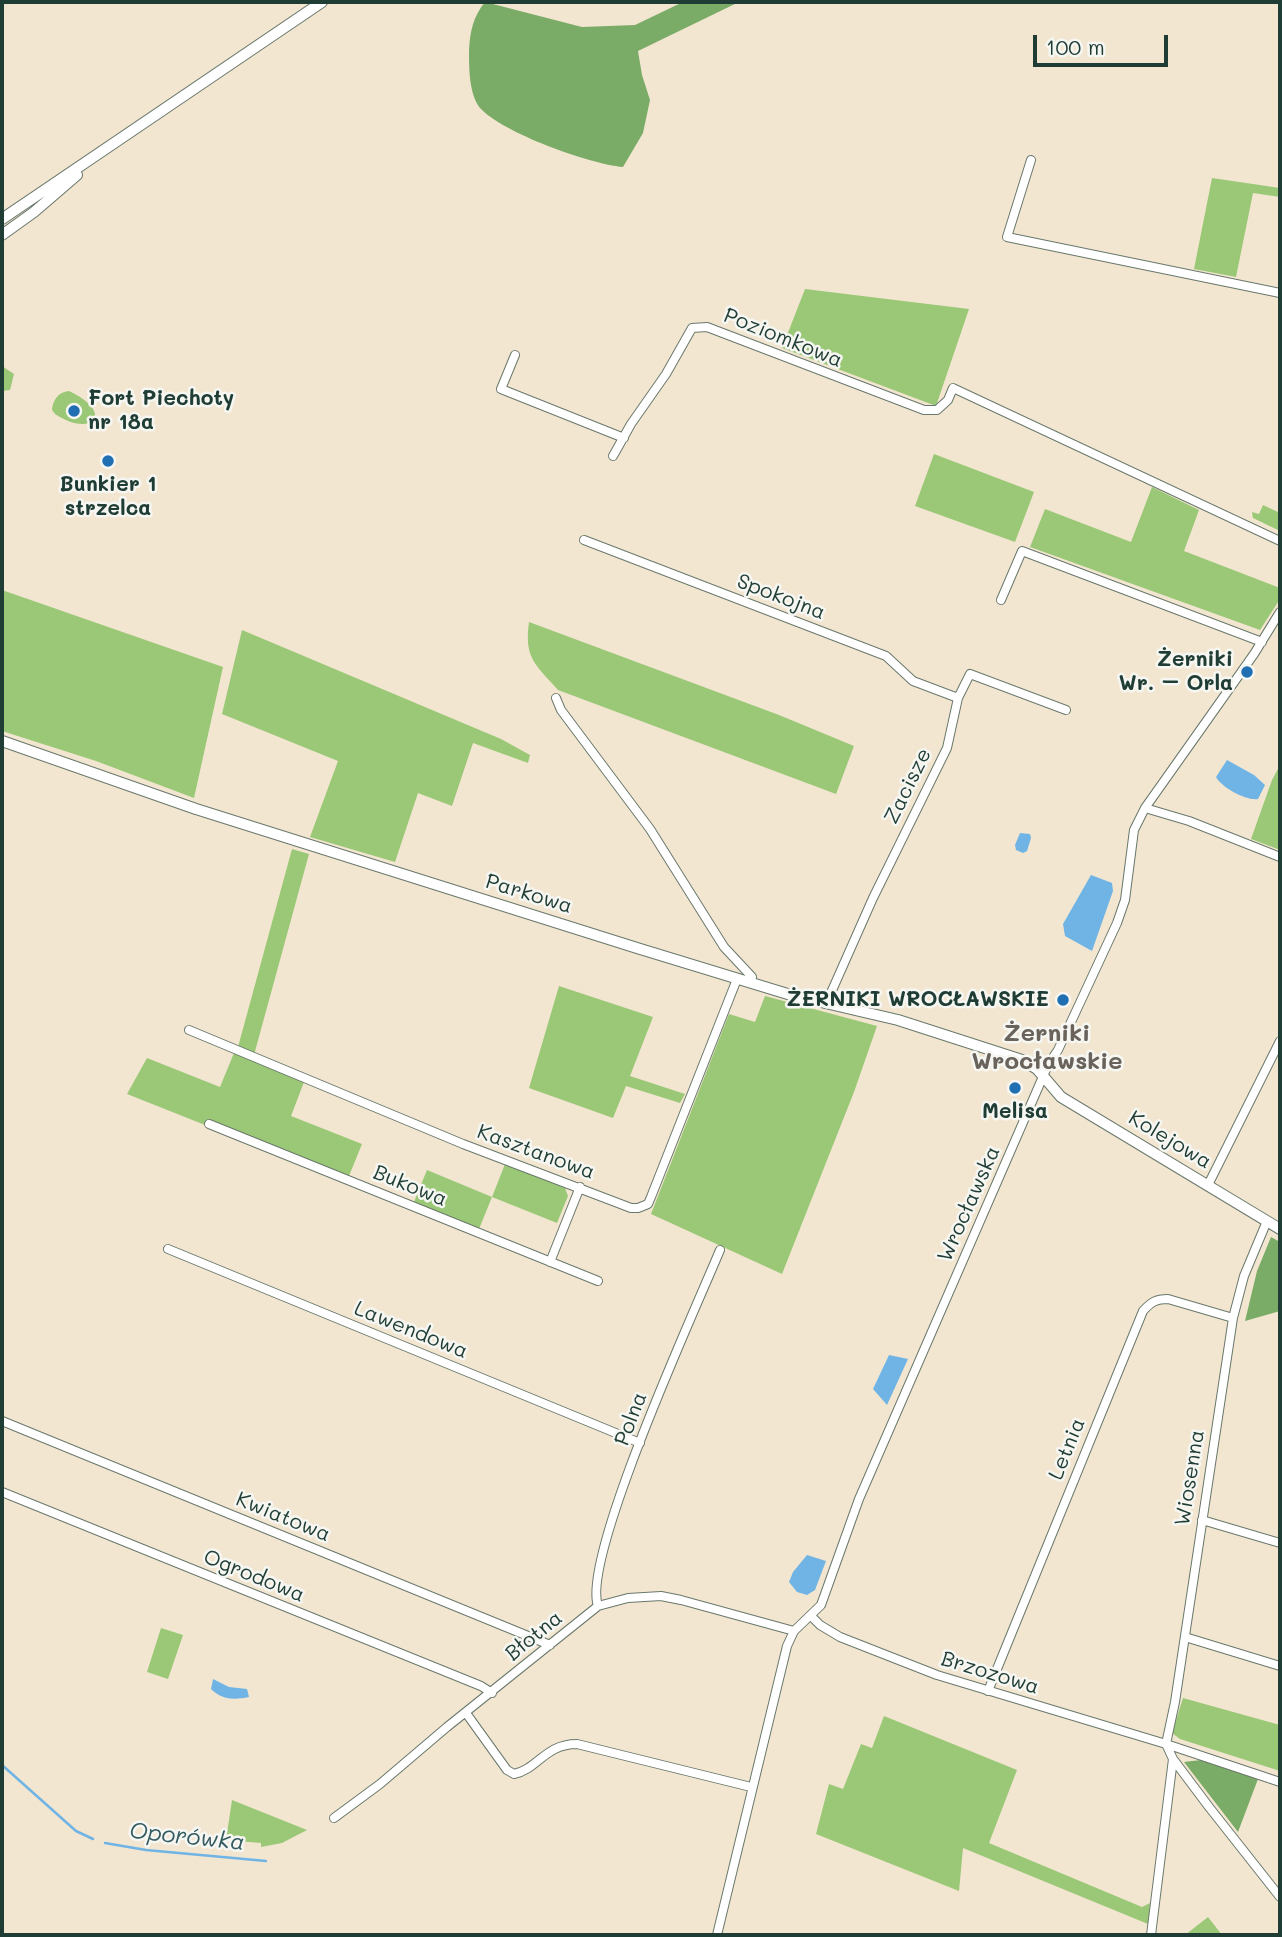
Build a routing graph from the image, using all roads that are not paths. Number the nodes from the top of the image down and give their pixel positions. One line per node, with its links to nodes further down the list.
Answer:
1 (322, 2): 2 (street)
2 (113, 146): 4 (street); 5 (street)
3 (1031, 160): 6 (street)
4 (2, 219)
5 (2, 235)
6 (1280, 293)
7 (514, 355): 8 (street)
8 (624, 438): 9 (street, Poziomkowa); 11 (street, Poziomkowa)
9 (613, 456)
10 (584, 541): 16 (street, Spokojna)
11 (1280, 541)
12 (1001, 600): 14 (street)
13 (1280, 612): 14 (street, Wrocławska)
14 (1262, 642): 19 (street, Wrocławska)
15 (556, 698): 22 (street)
16 (958, 698): 17 (street); 23 (street, Zacisze)
17 (1066, 710)
18 (2, 741): 21 (street, Parkowa)
19 (1145, 808): 20 (street); 26 (street, Wrocławska)
20 (1280, 857)
21 (737, 979): 22 (street, Parkowa); 29 (street, Kasztanowa)
22 (751, 983): 23 (street, Parkowa)
23 (826, 1004): 26 (street, Parkowa)
24 (189, 1030): 29 (street, Kasztanowa)
25 (1280, 1041): 28 (street)
26 (1044, 1078): 28 (street, Kolejowa); 43 (street, Wrocławska)
27 (209, 1124): 34 (street, Bukowa)
28 (1208, 1185): 30 (street, Kolejowa)
29 (580, 1187): 34 (street)
30 (1267, 1221): 31 (street, Kolejowa); 36 (street, Wiosenna)
31 (1280, 1229)
32 (168, 1249): 38 (street, Lawendowa)
33 (720, 1250): 38 (street, Polna)
34 (550, 1262): 35 (street, Bukowa)
35 (598, 1281)
36 (1233, 1318): 40 (street, Wiosenna); 48 (street, Letnia)
37 (2, 1421): 46 (street, Kwiatowa)
38 (640, 1443): 42 (street, Polna)
39 (2, 1492): 49 (street, Ogrodowa)
40 (1202, 1520): 41 (street); 45 (street, Wiosenna)
41 (1280, 1543)
42 (598, 1606): 44 (street, Błotna); 46 (street, Błotna)
43 (812, 1616): 44 (street, Wrocławska); 48 (street, Brzozowa)
44 (794, 1631): 54 (street)
45 (1185, 1637): 47 (street); 51 (street, Wiosenna)
46 (550, 1645): 49 (street, Błotna)
47 (1280, 1666)
48 (988, 1691): 51 (street, Brzozowa)
49 (492, 1693): 50 (street, Błotna)
50 (466, 1713): 54 (street); 55 (street, Błotna)
51 (1166, 1744): 52 (street); 53 (street, Brzozowa)
52 (1173, 1759): 56 (street); 58 (street)
53 (1280, 1782)
54 (751, 1787): 57 (street)
55 (334, 1818)
56 (1280, 1897)
57 (717, 1935)
58 (1151, 1935)

